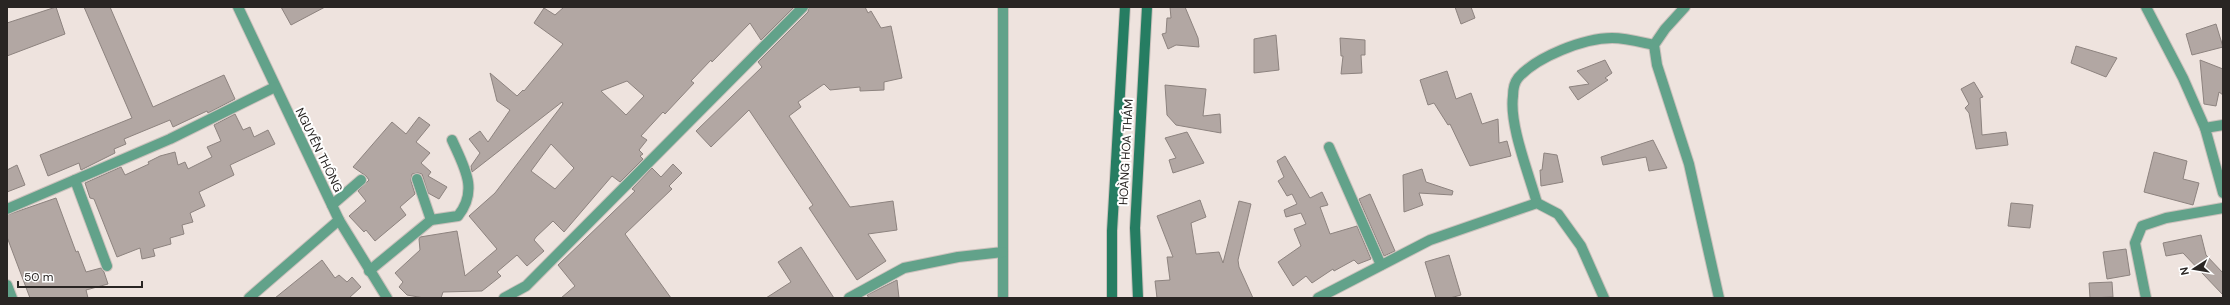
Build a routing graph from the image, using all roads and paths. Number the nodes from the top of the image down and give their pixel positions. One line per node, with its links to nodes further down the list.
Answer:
1 (238, 7): 9 (street, NGUYỄN THÔNG)
2 (803, 7): 32 (street)
3 (1003, 7): 24 (street)
4 (1125, 7): 35 (main road, HOÀNG HOA THÁM)
5 (1147, 7): 36 (main road, HOÀNG HOA THÁM)
6 (1685, 7): 8 (street)
7 (2146, 7): 11 (street)
8 (1654, 45): 18 (street); 39 (street)
9 (275, 87): 15 (street); 19 (street, NGUYỄN THÔNG)
10 (2223, 125): 11 (street)
11 (2205, 128): 17 (street)
12 (452, 140): 23 (street)
13 (1329, 147): 25 (street)
14 (416, 179): 23 (street)
15 (75, 180): 21 (street); 26 (street)
16 (361, 180): 19 (street)
17 (2223, 193)
18 (1537, 203): 25 (street); 38 (street)
19 (332, 205): 22 (street, NGUYỄN THÔNG)
20 (2223, 208): 40 (street)
21 (7, 209)
22 (339, 220): 27 (street, NGUYỄN THÔNG); 30 (street)
23 (431, 220): 27 (street)
24 (1003, 252): 33 (street); 34 (street)
25 (1381, 265): 37 (street)
26 (107, 266)
27 (369, 271): 31 (street, NGUYỄN THÔNG)
28 (7, 285): 29 (street)
29 (12, 298)
30 (249, 298)
31 (387, 298)
32 (504, 298)
33 (849, 298)
34 (1003, 298)
35 (1112, 298)
36 (1138, 298)
37 (1318, 298)
38 (1604, 298)
39 (1719, 298)
40 (2146, 298)

